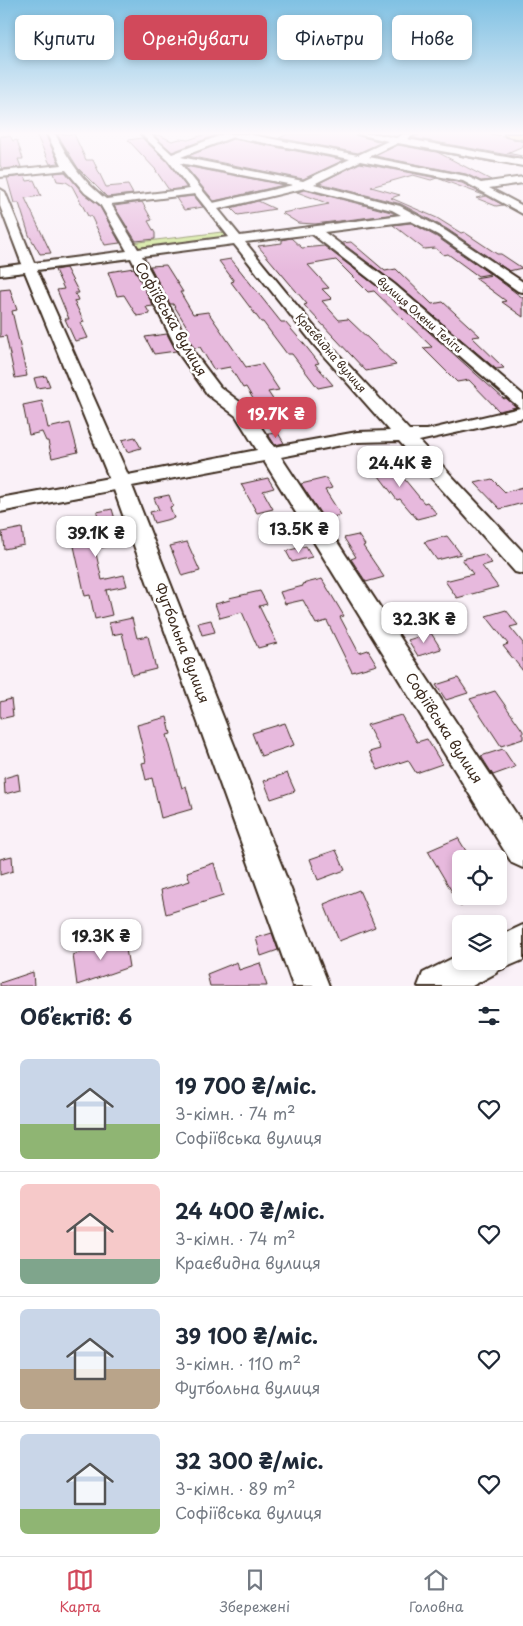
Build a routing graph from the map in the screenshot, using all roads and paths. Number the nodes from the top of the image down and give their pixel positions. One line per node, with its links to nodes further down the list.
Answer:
1 (79, 180): 11 (street, Софіївська вулиця)
2 (188, 180): 9 (street, Краєвидна вулиця)
3 (286, 180): 7 (street)
4 (315, 180): 7 (street)
5 (468, 180): 8 (street)
6 (523, 180): 8 (street)
7 (307, 184): 12 (street); 14 (street)
8 (481, 186): 13 (street)
9 (197, 191): 11 (street); 12 (street, Краєвидна вулиця)
10 (0, 192): 18 (street, Футбольна вулиця)
11 (104, 202): 17 (street, Софіївська вулиця)
12 (210, 207): 16 (street, Краєвидна вулиця)
13 (523, 211)
14 (412, 217): 15 (street); 20 (street)
15 (317, 225): 16 (street); 21 (street, вулиця Олени Теліги)
16 (236, 240): 17 (street); 23 (street, Краєвидна вулиця)
17 (133, 253): 18 (street); 24 (street, Софіївська вулиця)
18 (29, 267): 19 (street); 25 (street, Футбольна вулиця)
19 (0, 271)
20 (523, 288)
21 (523, 404)
22 (523, 413): 23 (street)
23 (405, 436): 24 (street); 27 (street, Краєвидна вулиця)
24 (268, 455): 25 (street); 28 (street, Софіївська вулиця)
25 (121, 482): 26 (street); 32 (street, Футбольна вулиця)
26 (0, 505)
27 (523, 566)
28 (523, 852)
29 (523, 942): 30 (street)
30 (507, 950)
31 (467, 970): 33 (street)
32 (311, 986)
33 (436, 986)

